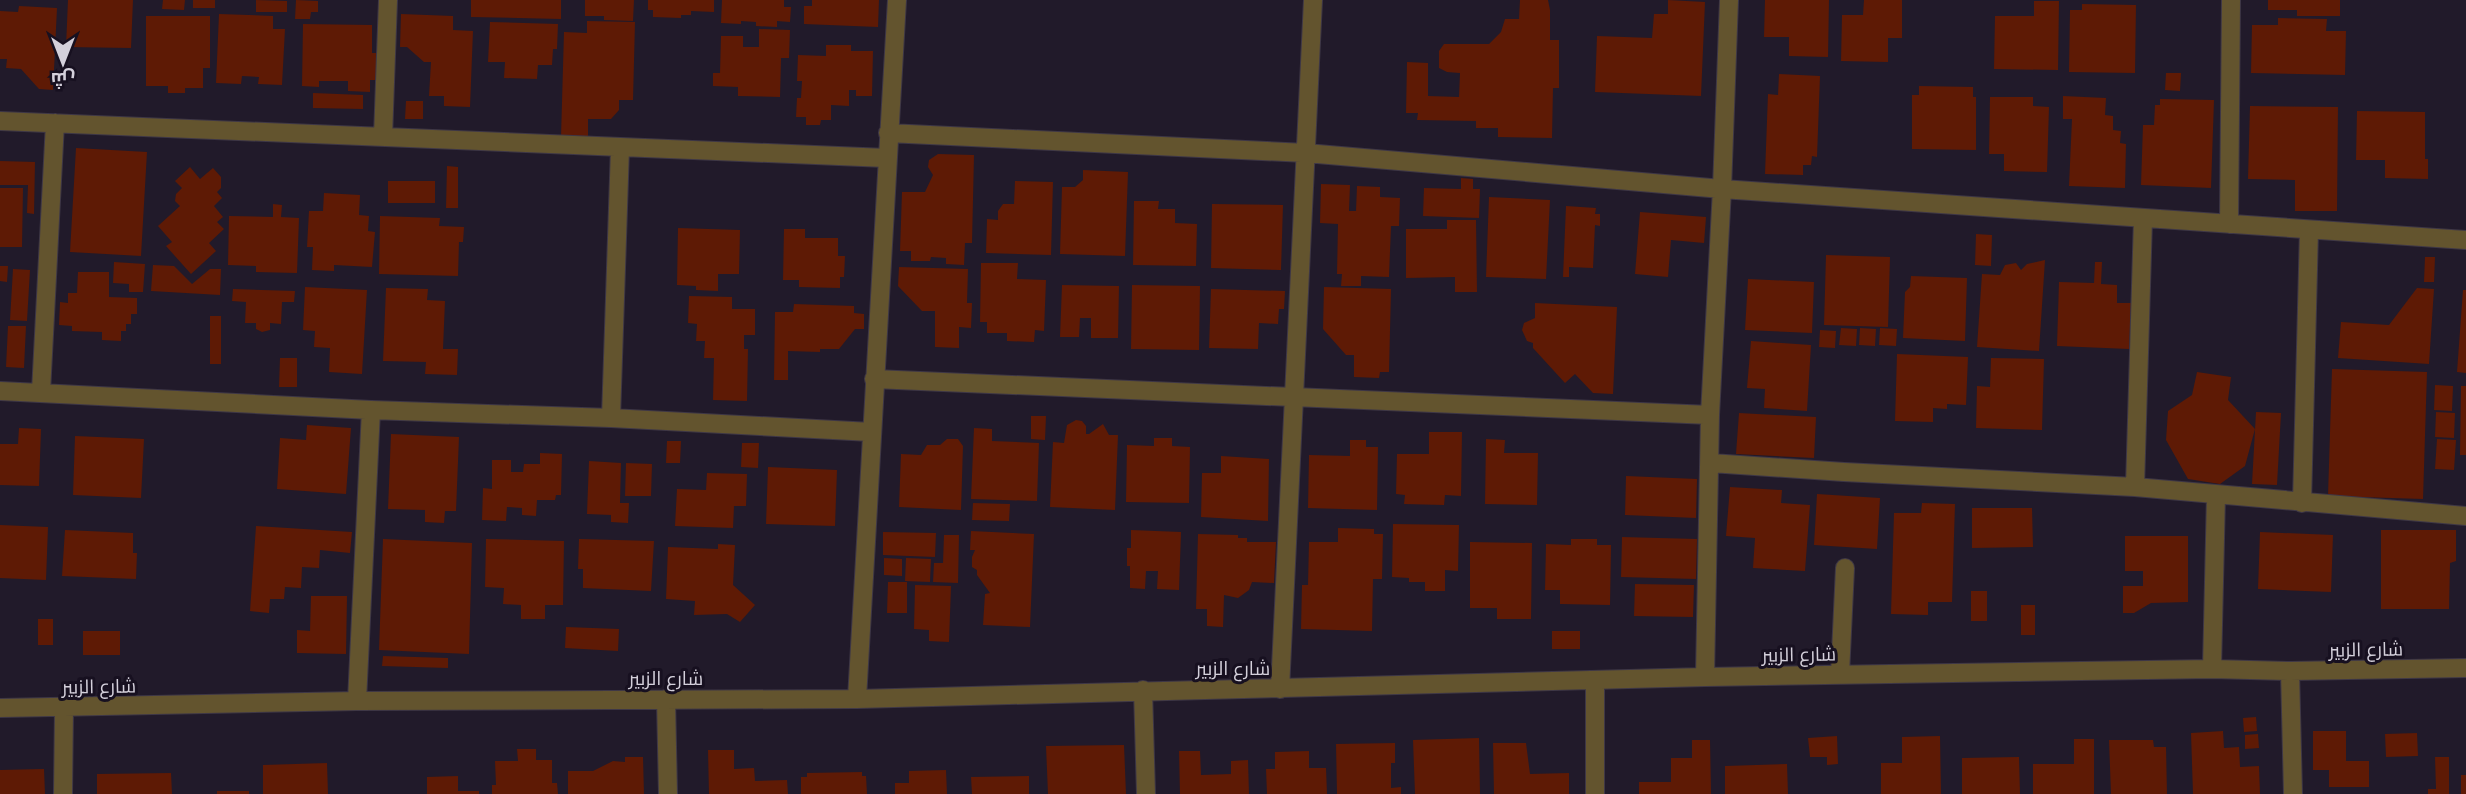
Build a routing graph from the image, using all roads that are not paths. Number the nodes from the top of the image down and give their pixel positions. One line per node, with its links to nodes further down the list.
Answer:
1 (388, 0): 9 (street)
2 (897, 0): 8 (street)
3 (1313, 0): 11 (street)
4 (1728, 0): 13 (street)
5 (2231, 0): 15 (street)
6 (0, 121): 7 (street)
7 (55, 123): 9 (street); 20 (street)
8 (888, 133): 11 (street); 12 (street)
9 (383, 136): 10 (street)
10 (620, 148): 12 (street); 24 (street)
11 (1306, 153): 13 (street); 21 (street)
12 (886, 158): 18 (street)
13 (1722, 189): 14 (street); 23 (street)
14 (2143, 219): 15 (street); 27 (street)
15 (2229, 224): 16 (street)
16 (2309, 230): 17 (street); 29 (street)
17 (2466, 240)
18 (874, 379): 21 (street); 25 (street)
19 (0, 391): 20 (street)
20 (41, 392): 22 (street)
21 (1293, 397): 23 (street); 38 (street)
22 (371, 410): 24 (street); 42 (street)
23 (1710, 415): 26 (street)
24 (611, 418): 25 (street)
25 (871, 432): 41 (street)
26 (1711, 463): 27 (street); 36 (street)
27 (2135, 487): 28 (street)
28 (2216, 495): 29 (street); 33 (street)
29 (2302, 503): 30 (street)
30 (2466, 516)
31 (1845, 568): 35 (street)
32 (2466, 668): 34 (street, شارع الزبير)
33 (2212, 669): 34 (street, شارع الزبير); 35 (street, شارع الزبير)
34 (2290, 671): 49 (street)
35 (1840, 674): 36 (street, شارع الزبير)
36 (1705, 677): 37 (street, شارع الزبير)
37 (1595, 680): 38 (street, شارع الزبير); 48 (street)
38 (1280, 689): 39 (street, شارع الزبير)
39 (1143, 690): 41 (street, شارع الزبير); 47 (street)
40 (666, 699): 41 (street, شارع الزبير); 42 (street, شارع الزبير); 46 (street)
41 (858, 699)
42 (357, 701): 44 (street, شارع الزبير)
43 (0, 708): 44 (street, شارع الزبير)
44 (64, 708): 45 (street)
45 (63, 794)
46 (668, 794)
47 (1146, 794)
48 (1595, 794)
49 (2293, 794)

